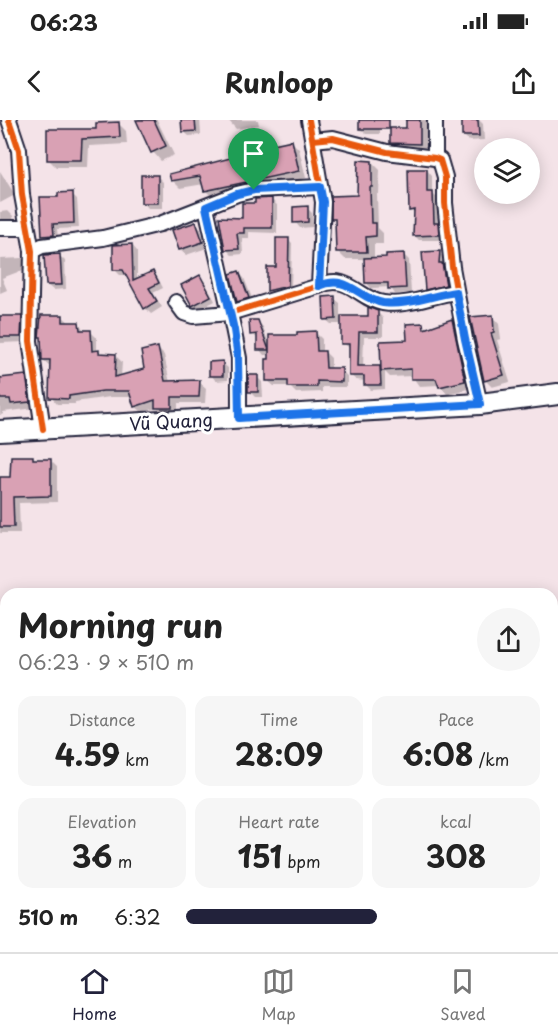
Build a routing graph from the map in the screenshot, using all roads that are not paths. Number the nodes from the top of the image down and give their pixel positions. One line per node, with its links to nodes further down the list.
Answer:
1 (9, 120): 9 (street)
2 (309, 120): 4 (street)
3 (435, 120): 5 (street)
4 (313, 140): 5 (street); 6 (street)
5 (435, 158): 12 (street)
6 (320, 187): 7 (street); 11 (street)
7 (206, 207): 10 (street); 14 (street)
8 (0, 228): 9 (street)
9 (27, 228): 10 (street)
10 (32, 251): 18 (street)
11 (319, 286): 12 (street); 14 (street)
12 (456, 292): 16 (street)
13 (176, 302): 14 (street)
14 (230, 313): 17 (street)
15 (558, 394): 16 (main road, Vũ Quang)
16 (480, 404): 17 (main road, Vũ Quang)
17 (239, 418): 18 (main road, Vũ Quang)
18 (43, 429): 19 (main road, Vũ Quang)
19 (0, 431)

